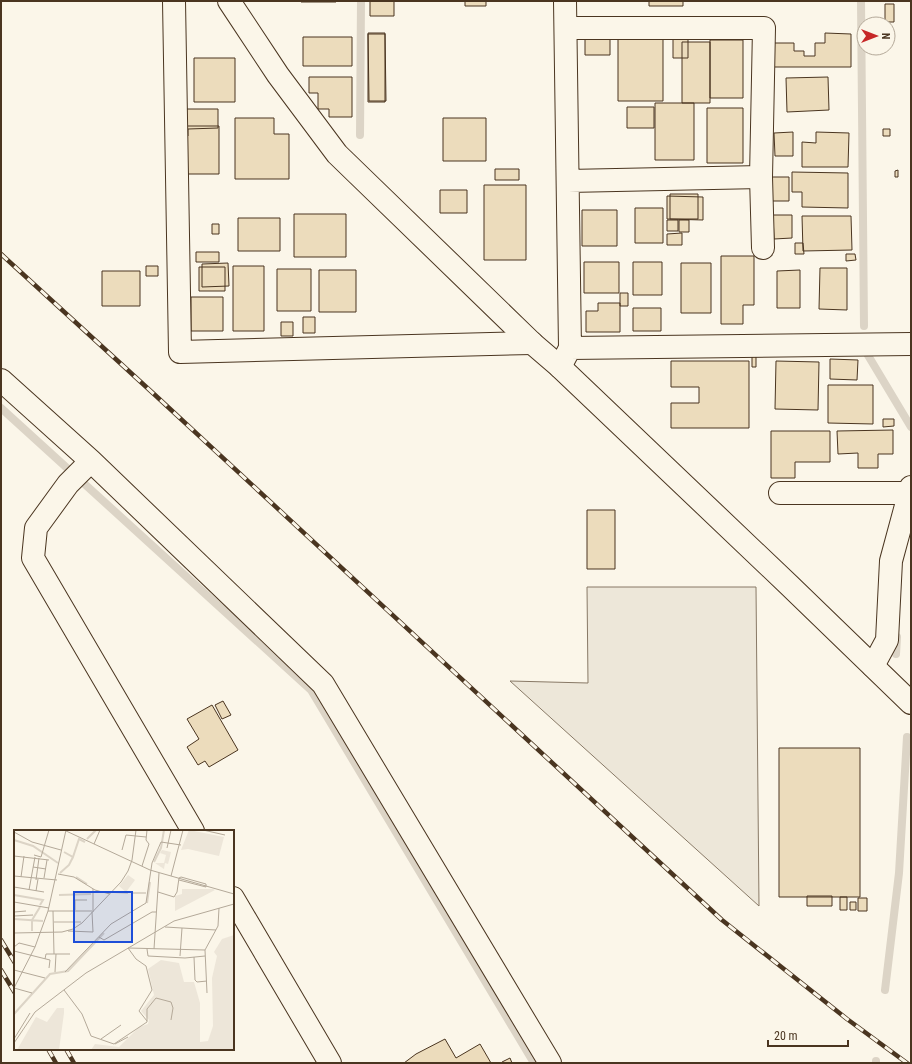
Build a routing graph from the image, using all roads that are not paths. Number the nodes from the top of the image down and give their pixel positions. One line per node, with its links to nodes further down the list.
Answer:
1 (174, 1): 8 (street)
2 (229, 1): 8 (street)
3 (565, 1): 4 (street)
4 (566, 28): 5 (street); 6 (street)
5 (761, 178): 6 (street); 7 (street)
6 (568, 181): 10 (street)
7 (763, 248)
8 (532, 343): 10 (street)
9 (911, 344): 10 (street)
10 (565, 358): 15 (street)
11 (1, 380): 20 (street)
12 (86, 466): 17 (street)
13 (910, 490): 14 (street); 15 (street)
14 (780, 493)
15 (873, 666): 16 (street)
16 (911, 703)
17 (192, 830)
18 (234, 900): 19 (street)
19 (330, 1063)
20 (550, 1063)

